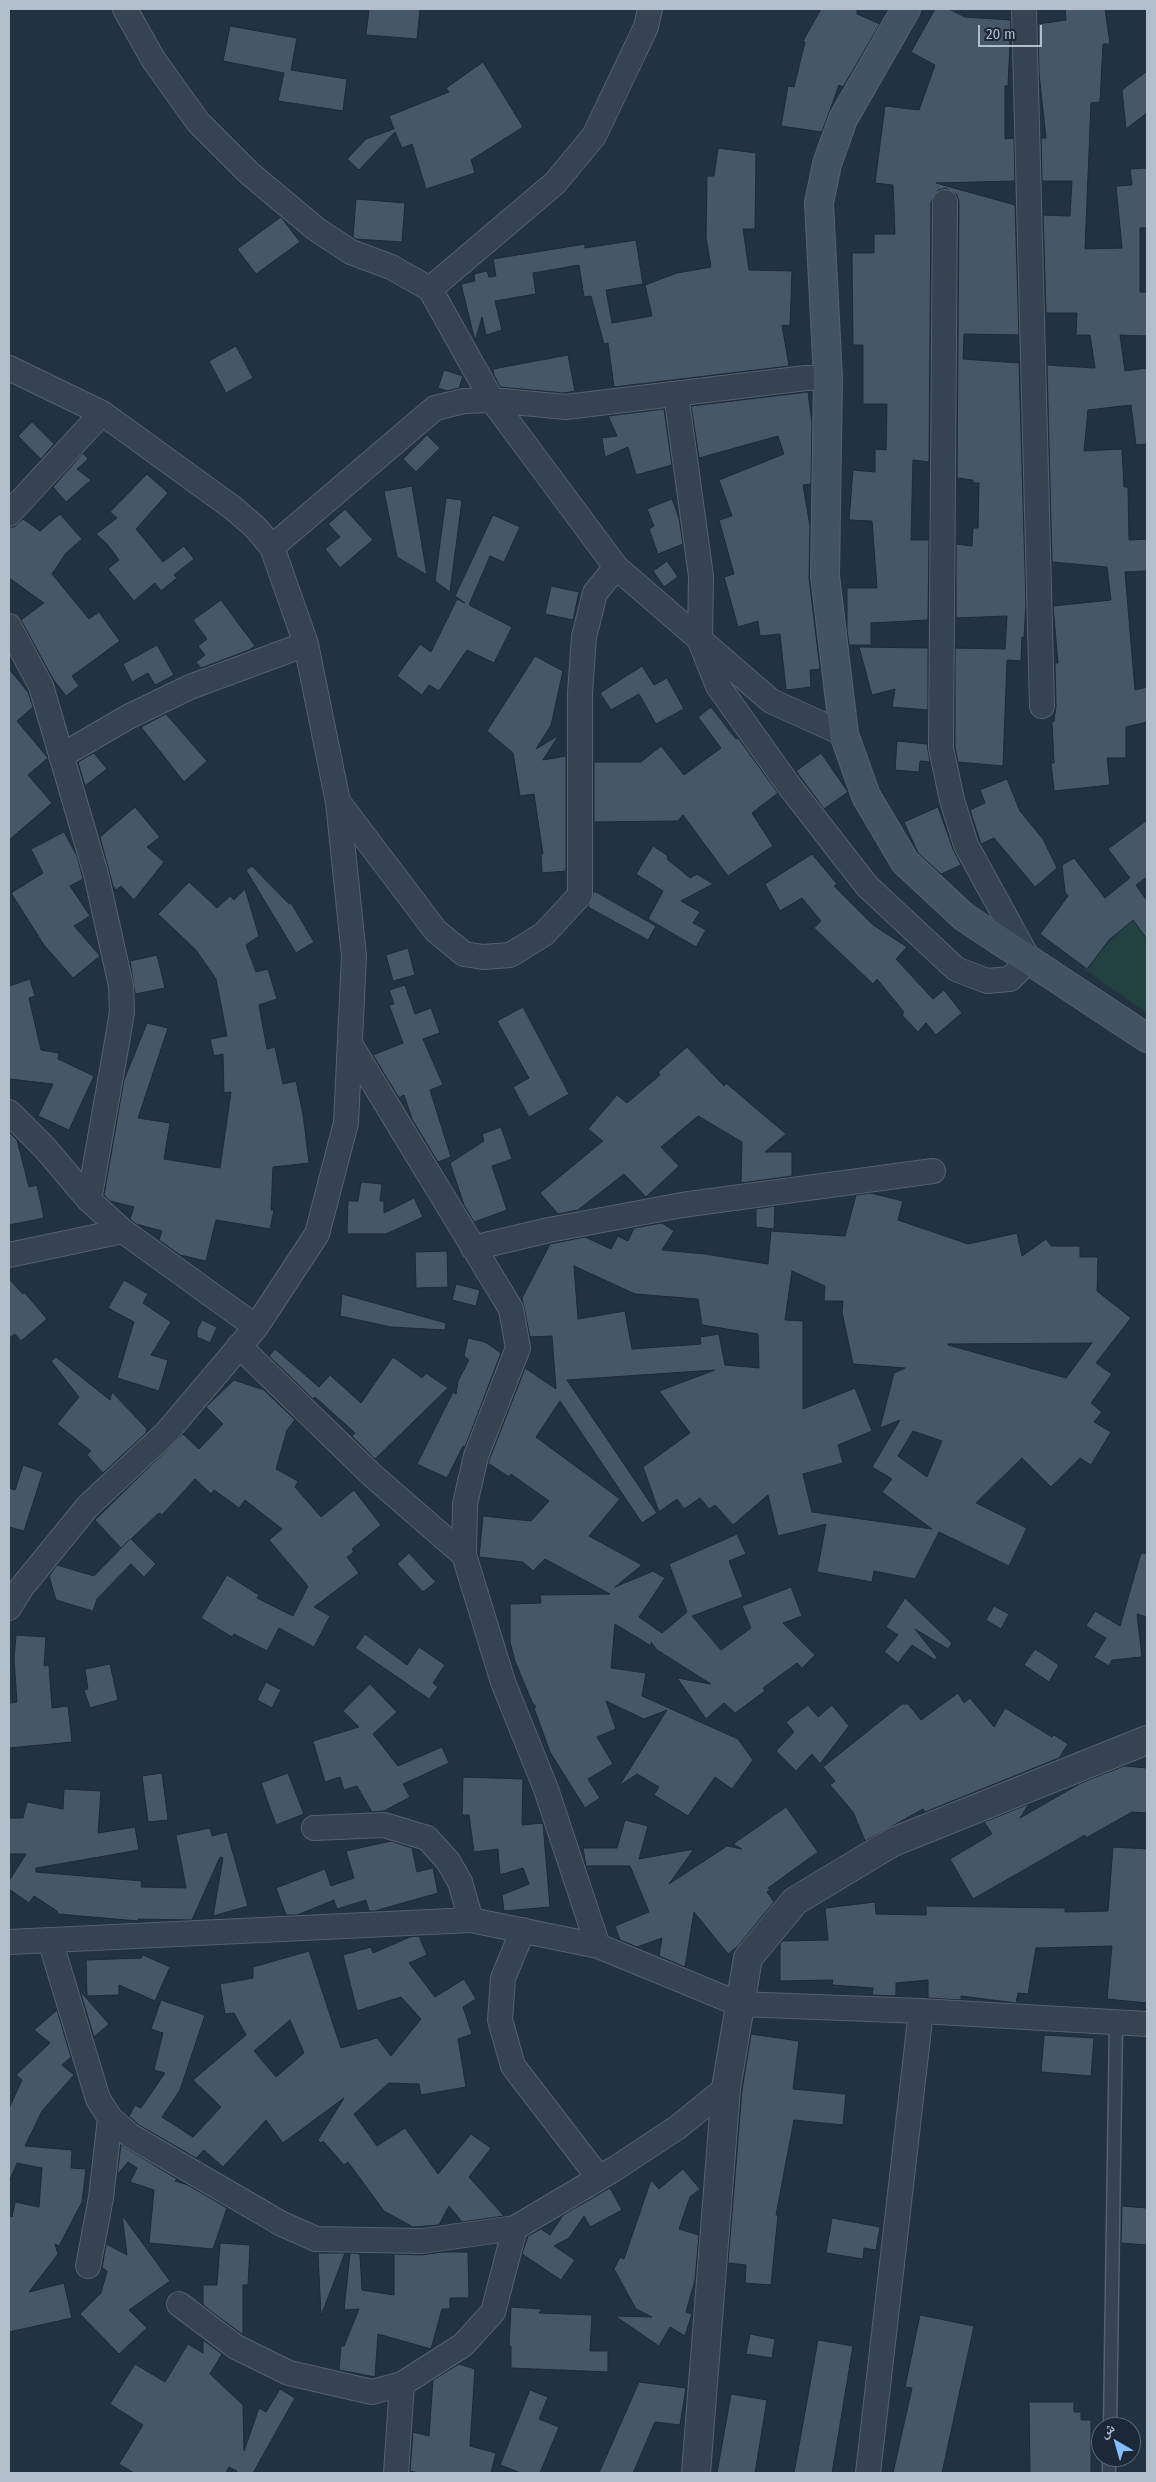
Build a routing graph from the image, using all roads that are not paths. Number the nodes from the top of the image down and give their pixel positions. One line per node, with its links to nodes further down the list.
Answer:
1 (125, 9): 6 (street)
2 (650, 9): 6 (street)
3 (906, 9): 8 (main road)
4 (1024, 9): 18 (street)
5 (945, 202): 22 (street)
6 (430, 290): 10 (street)
7 (9, 368): 11 (street)
8 (828, 378): 9 (street); 19 (main road)
9 (676, 394): 10 (street); 16 (street)
10 (492, 400): 13 (street); 14 (street)
11 (102, 414): 12 (street); 13 (street)
12 (9, 514)
13 (272, 547): 17 (street)
14 (616, 567): 16 (street); 21 (street)
15 (9, 626): 20 (street)
16 (700, 641): 19 (street); 22 (street)
17 (306, 644): 20 (street); 21 (street)
18 (1042, 706)
19 (844, 734): 22 (main road)
20 (62, 756): 27 (street)
21 (338, 802): 24 (street)
22 (1029, 960): 23 (main road)
23 (1147, 1038)
24 (350, 1044): 29 (street); 31 (street)
25 (9, 1112): 27 (street)
26 (933, 1171): 29 (street)
27 (89, 1200): 28 (street)
28 (123, 1231): 30 (street); 31 (street)
29 (473, 1248): 33 (street)
30 (9, 1255)
31 (256, 1327): 32 (street)
32 (239, 1346): 33 (street); 34 (street)
33 (464, 1555): 41 (street)
34 (9, 1608)
35 (1147, 1740): 42 (street)
36 (314, 1828): 37 (street)
37 (471, 1920): 38 (street); 39 (street)
38 (523, 1930): 41 (street); 48 (street)
39 (50, 1940): 40 (street); 47 (street)
40 (9, 1942)
41 (598, 1946): 42 (street)
42 (739, 2004): 43 (street); 46 (street)
43 (921, 2010): 44 (street); 56 (street)
44 (1116, 2023): 45 (street); 53 (lane)
45 (1147, 2024)
46 (726, 2088): 48 (street); 55 (street)
47 (110, 2118): 49 (street); 50 (street)
48 (599, 2178): 49 (street)
49 (515, 2228): 52 (street)
50 (88, 2266)
51 (179, 2304): 52 (street)
52 (402, 2384): 54 (street)
53 (1110, 2417)
54 (396, 2473)
55 (696, 2473)
56 (868, 2473)

